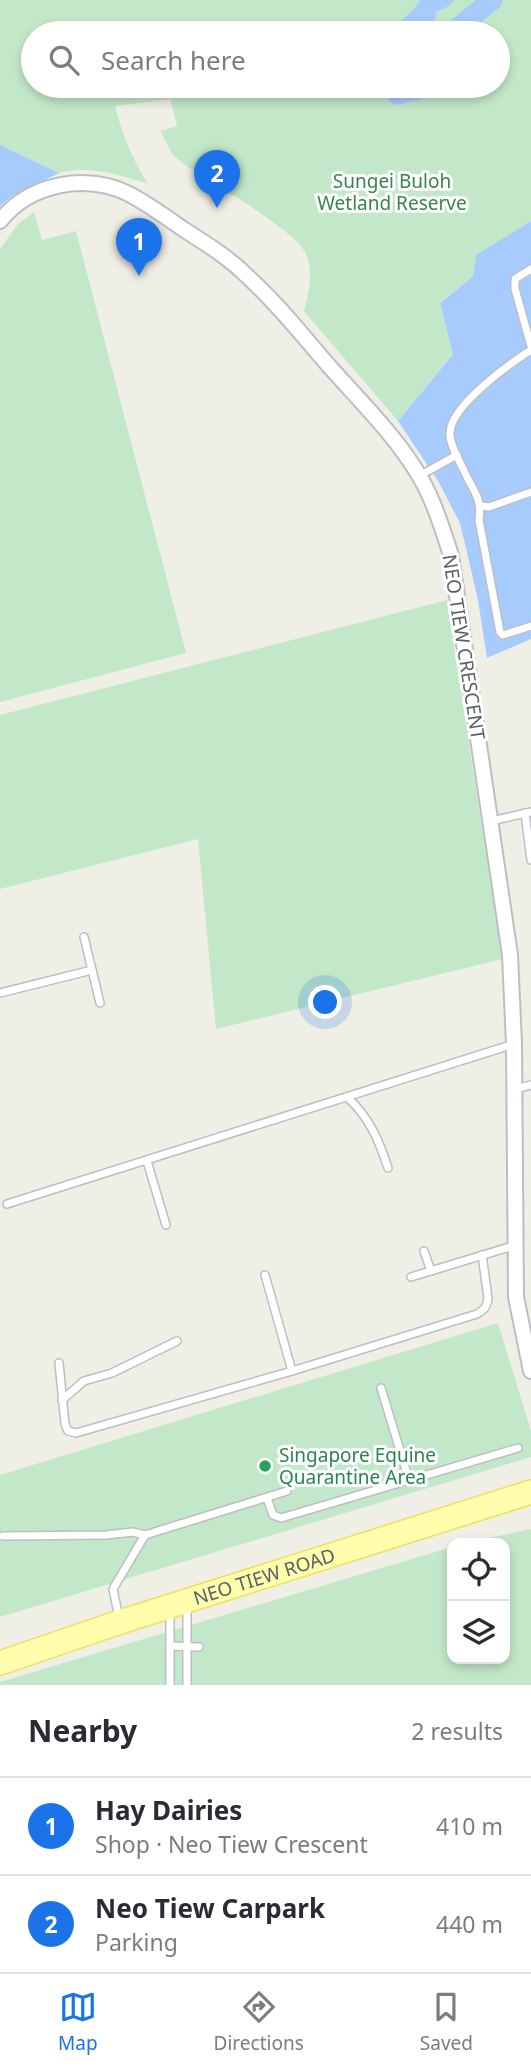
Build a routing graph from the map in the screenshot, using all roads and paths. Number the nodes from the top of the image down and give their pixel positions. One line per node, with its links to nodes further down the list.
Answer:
1 (0, 221): 5 (street, NEO TIEW CRESCENT)
2 (531, 269): 3 (lane)
3 (531, 348): 4 (lane)
4 (457, 456): 5 (lane); 7 (lane)
5 (419, 475): 10 (street, NEO TIEW CRESCENT)
6 (531, 492): 7 (lane)
7 (481, 506): 8 (lane)
8 (531, 626)
9 (528, 813): 10 (lane); 11 (lane)
10 (491, 821): 16 (street, NEO TIEW CRESCENT)
11 (531, 860)
12 (84, 937): 13 (lane)
13 (92, 970): 14 (lane); 15 (lane)
14 (0, 993)
15 (100, 1003)
16 (514, 1044): 18 (street, NEO TIEW CRESCENT); 19 (lane)
17 (531, 1085): 18 (lane)
18 (514, 1089): 24 (street, NEO TIEW CRESCENT)
19 (347, 1097): 20 (lane); 21 (lane)
20 (147, 1161): 22 (lane); 23 (lane)
21 (388, 1168)
22 (7, 1205)
23 (166, 1225)
24 (516, 1245): 26 (lane); 33 (street, NEO TIEW CRESCENT)
25 (424, 1251): 27 (lane)
26 (482, 1255): 27 (lane); 32 (lane)
27 (431, 1271): 29 (lane)
28 (265, 1275): 32 (lane)
29 (411, 1277)
30 (177, 1340): 35 (lane)
31 (58, 1363): 35 (lane)
32 (292, 1371): 35 (lane)
33 (531, 1371)
34 (382, 1388): 37 (lane)
35 (62, 1399)
36 (518, 1448): 37 (lane)
37 (409, 1480): 40 (lane)
38 (287, 1492): 40 (lane)
39 (531, 1492): 43 (main road, NEO TIEW ROAD)
40 (267, 1498): 41 (lane)
41 (145, 1535): 42 (lane); 44 (lane)
42 (3, 1536)
43 (178, 1604): 44 (main road, NEO TIEW ROAD); 45 (lane); 46 (lane)
44 (120, 1622): 48 (main road, NEO TIEW ROAD)
45 (170, 1646): 46 (lane); 49 (lane)
46 (187, 1647): 47 (lane); 50 (lane)
47 (199, 1647)
48 (0, 1663)
49 (170, 1685)
50 (187, 1685)

